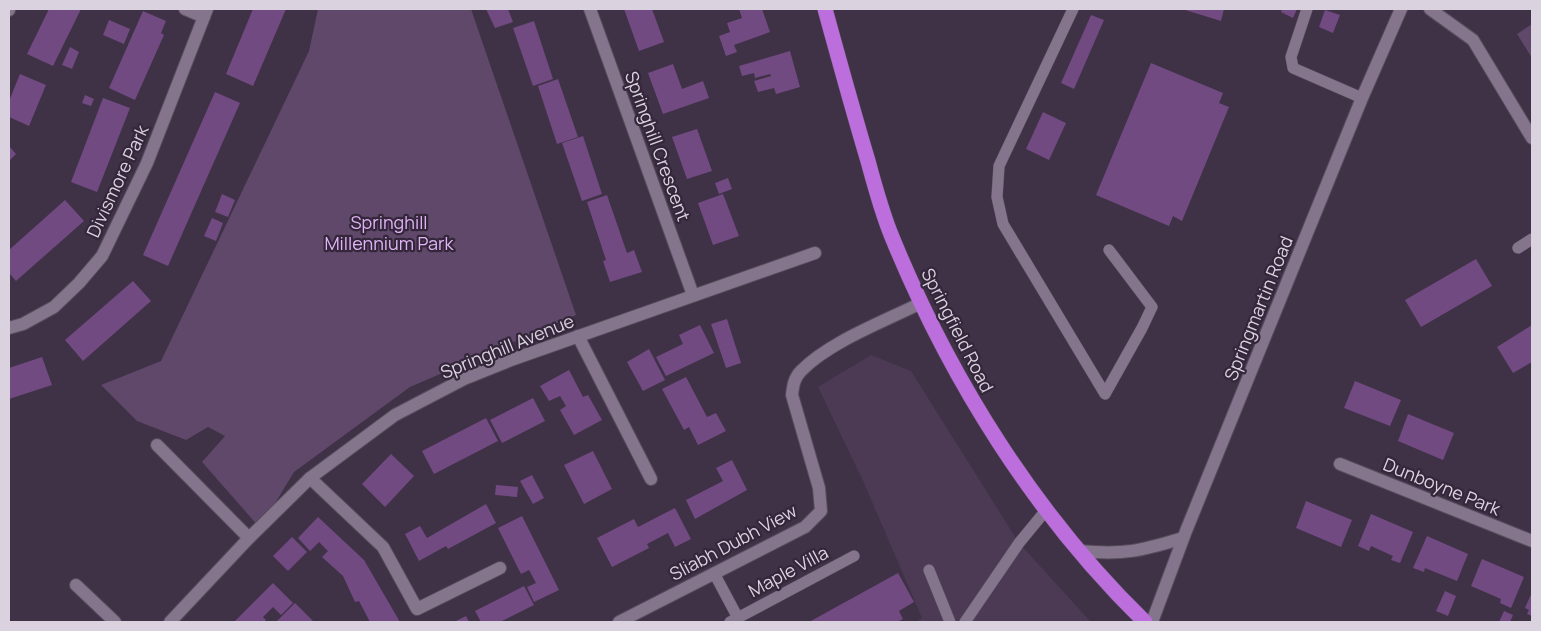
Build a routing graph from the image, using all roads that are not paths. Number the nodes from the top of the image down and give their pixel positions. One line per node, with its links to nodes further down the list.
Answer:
1 (185, 9): 8 (street)
2 (590, 9): 15 (street, Springhill Crescent)
3 (826, 9): 16 (highway, Springfield Road)
4 (1073, 9): 13 (lane)
5 (1307, 9): 9 (lane)
6 (1401, 9): 9 (street, Springmartin Road)
7 (1430, 9): 10 (street)
8 (205, 13): 17 (street, Divismore Park)
9 (1362, 98): 25 (street, Springmartin Road)
10 (1532, 138)
11 (1532, 239): 12 (lane)
12 (1518, 248)
13 (1109, 250)
14 (815, 253): 15 (street, Springhill Avenue)
15 (693, 295): 18 (street, Springhill Avenue)
16 (921, 303): 23 (highway, Springfield Road); 31 (street, Sliabh Dubh View)
17 (9, 328)
18 (578, 336): 21 (street, Springhill Avenue); 22 (street)
19 (157, 445): 24 (street)
20 (1340, 464): 26 (street, Dunboyne Park)
21 (310, 478): 24 (street, Springhill Avenue); 29 (street)
22 (651, 479)
23 (1047, 509): 27 (highway, Springfield Road); 38 (lane)
24 (249, 538): 35 (street, Springhill Avenue)
25 (1183, 538): 27 (street); 40 (street, Springmartin Road)
26 (1532, 541)
27 (1079, 551): 39 (highway, Springfield Road)
28 (854, 556): 33 (lane, Maple Villa)
29 (500, 568)
30 (928, 570): 37 (lane)
31 (714, 573): 33 (lane, Maple Villa); 36 (street, Sliabh Dubh View)
32 (76, 585): 34 (street)
33 (734, 620)
34 (115, 622)
35 (170, 622)
36 (620, 622)
37 (950, 622)
38 (965, 622)
39 (1145, 622)
40 (1152, 622)

